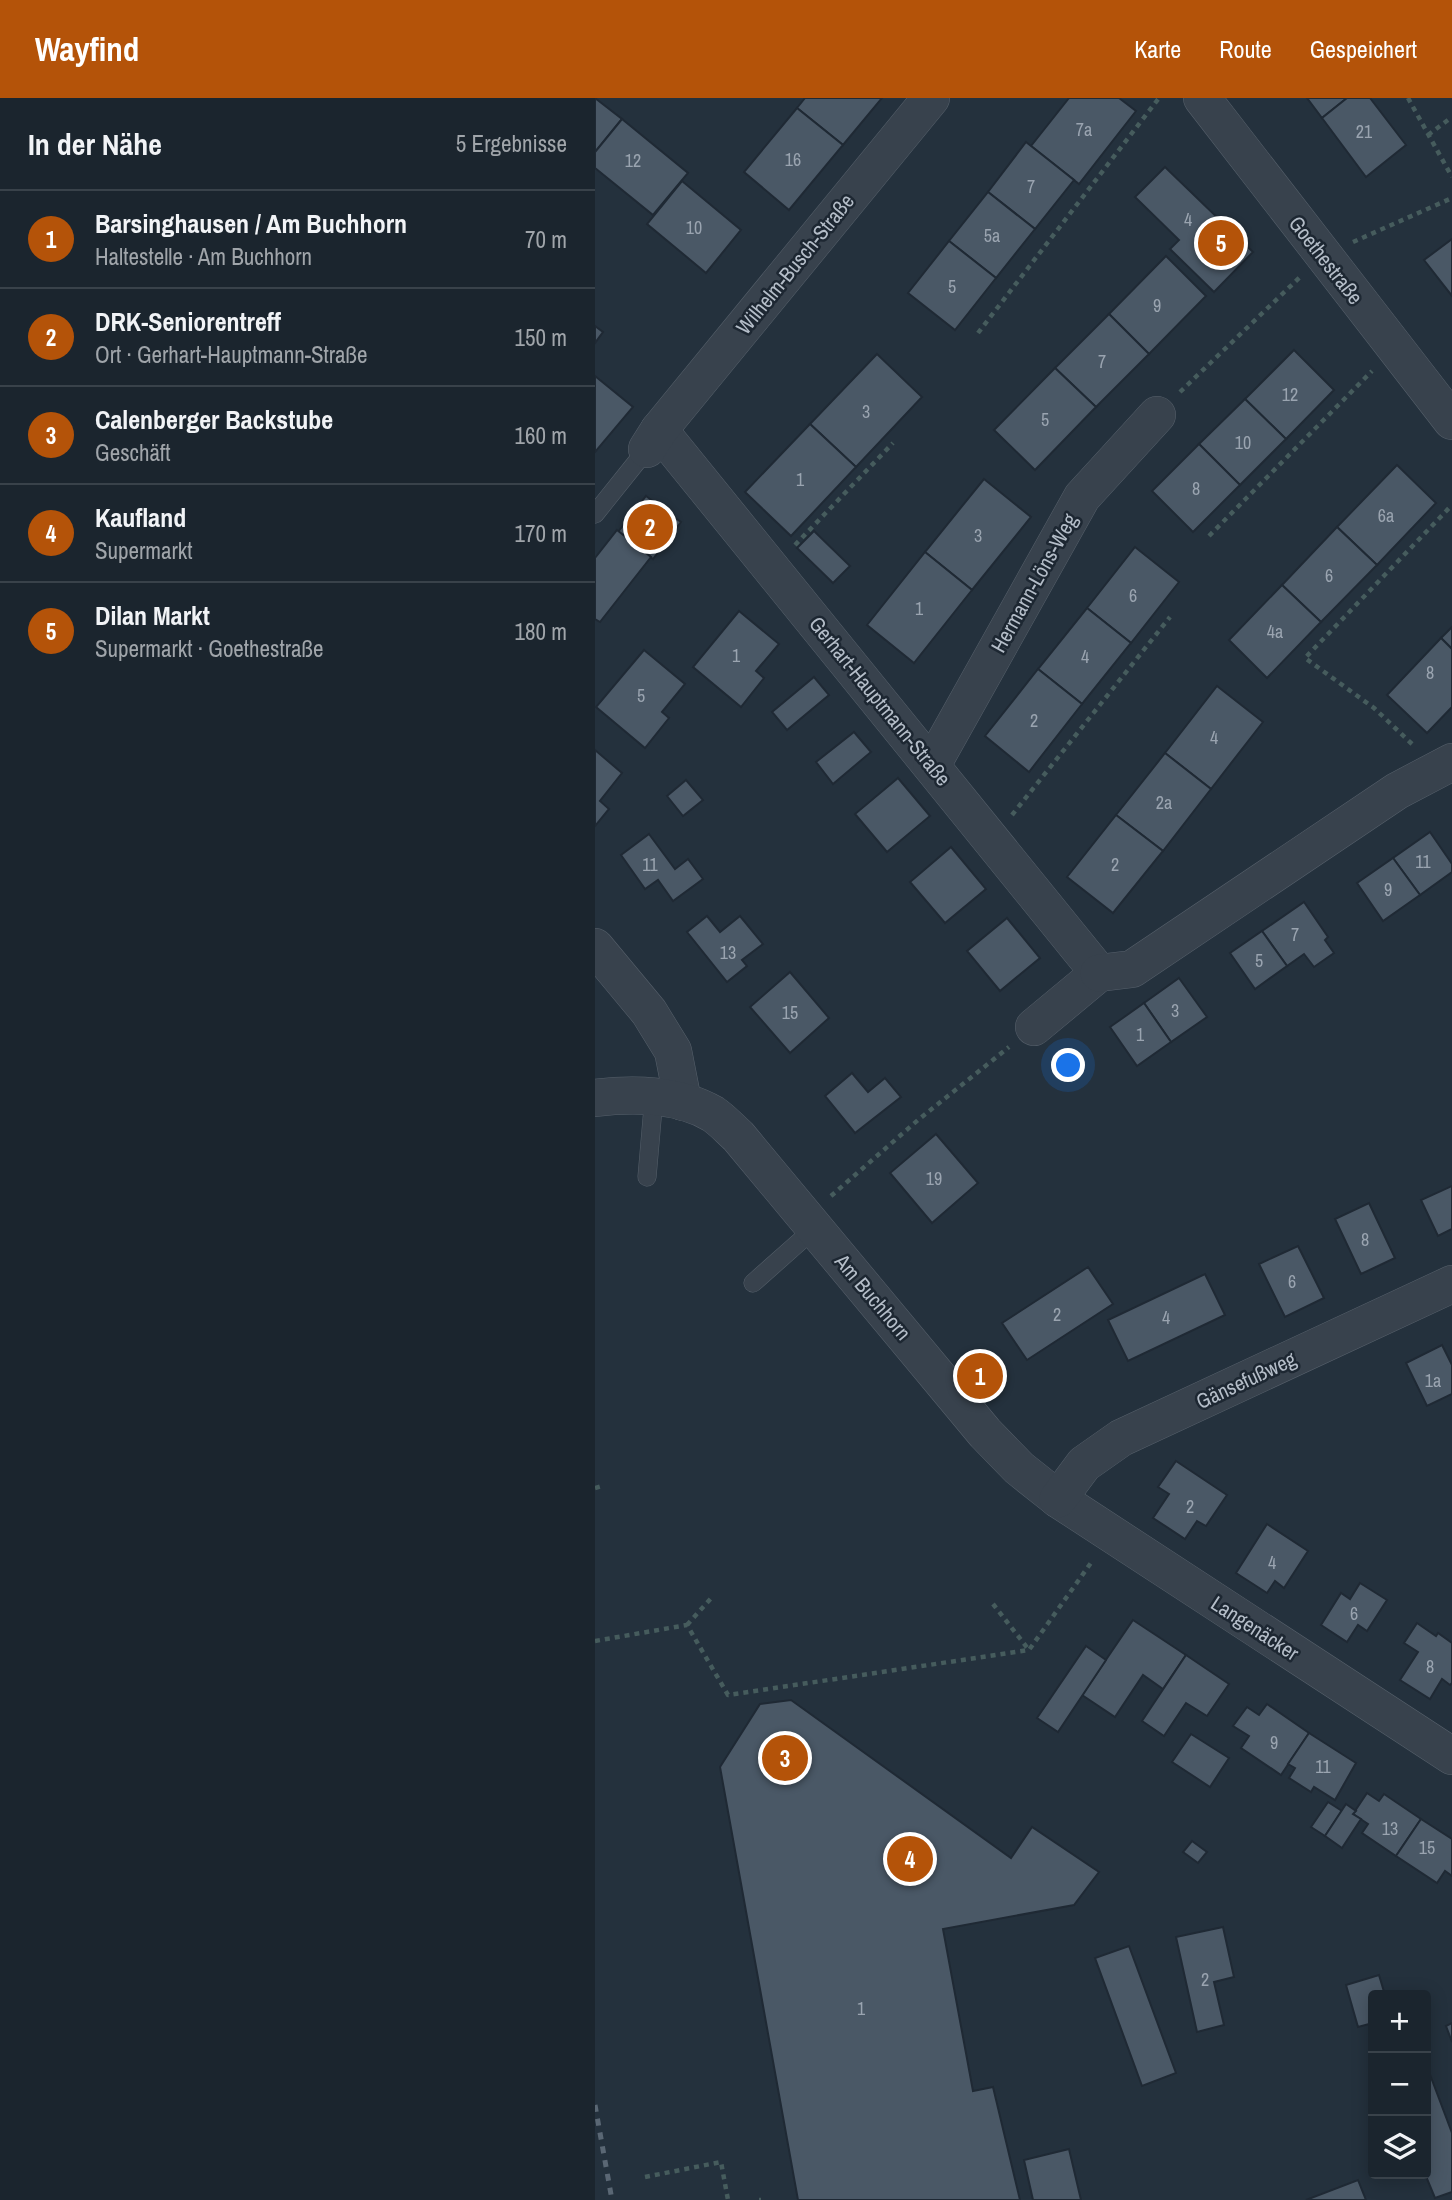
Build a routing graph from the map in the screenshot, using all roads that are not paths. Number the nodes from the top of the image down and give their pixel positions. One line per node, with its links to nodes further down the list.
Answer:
1 (931, 98): 5 (street, Wilhelm-Busch-Straße)
2 (1202, 98): 4 (street, Goethestraße)
3 (1157, 415): 7 (street, Hermann-Löns-Weg)
4 (1452, 421)
5 (653, 439): 6 (lane); 7 (street, Gerhart-Hauptmann-Straße)
6 (595, 514)
7 (932, 765): 10 (street, Gerhart-Hauptmann-Straße)
8 (1445, 766): 10 (street)
9 (595, 947): 13 (street)
10 (1099, 972): 11 (street)
11 (1034, 1027)
12 (595, 1098): 13 (street, Am Buchhorn)
13 (669, 1099): 14 (lane); 15 (street, Am Buchhorn)
14 (647, 1177)
15 (811, 1223): 16 (lane); 18 (street, Am Buchhorn)
16 (753, 1283)
17 (1452, 1284): 18 (street, Gänsefußweg)
18 (1058, 1499): 19 (street, Langenäcker)
19 (1452, 1756)

